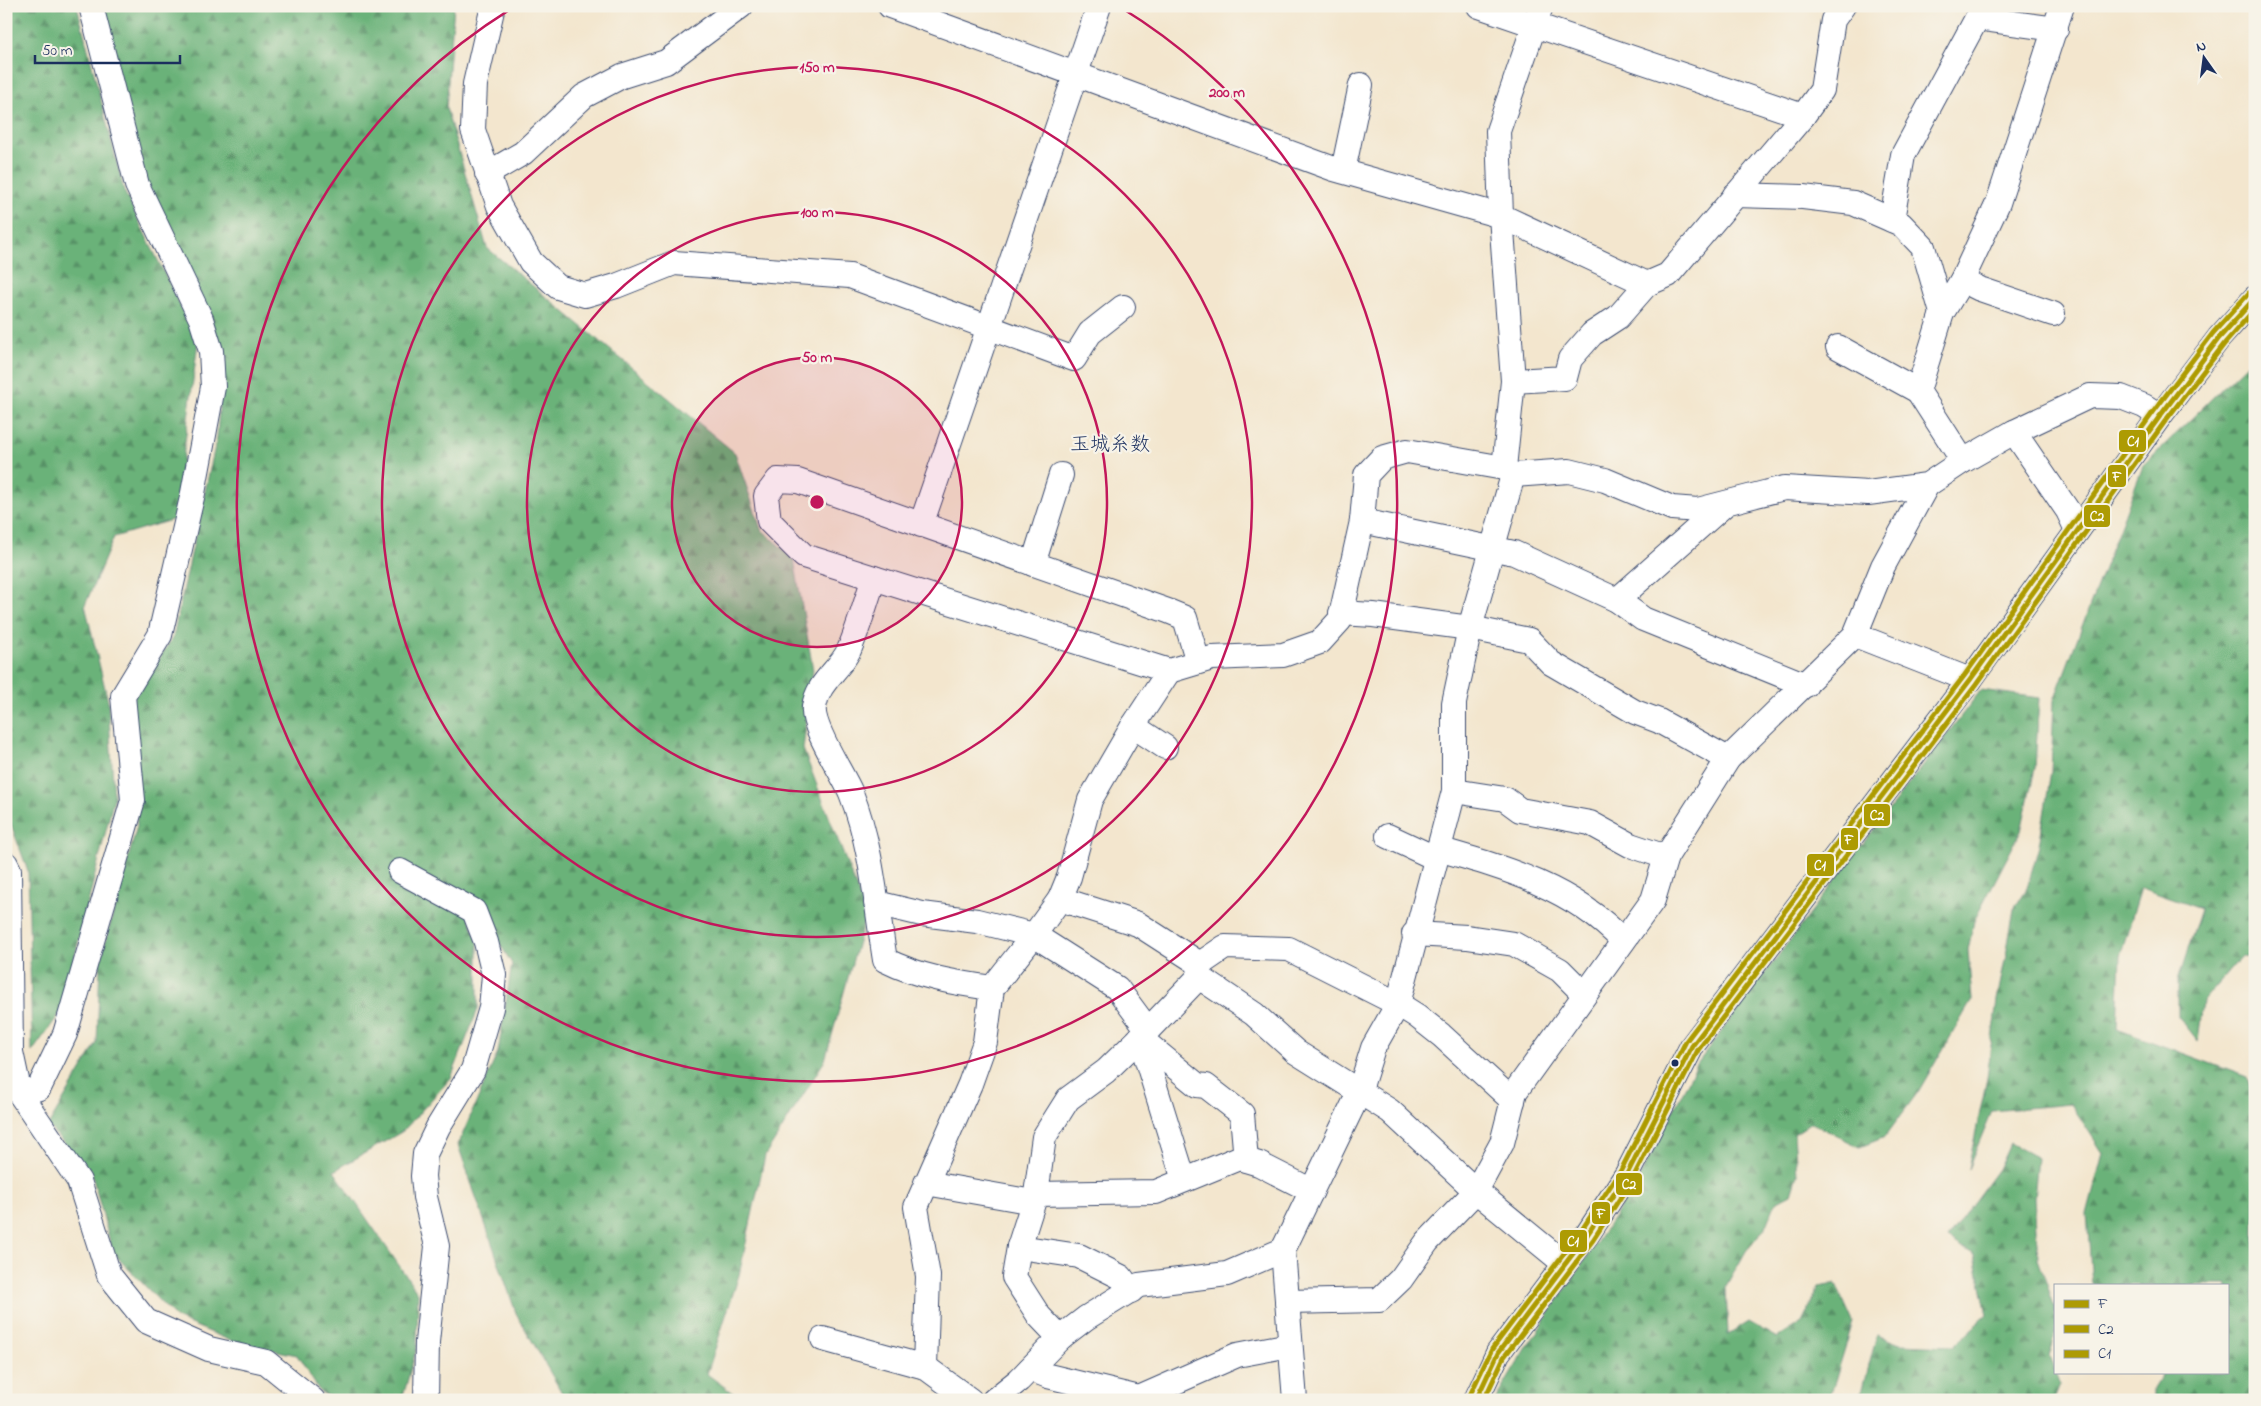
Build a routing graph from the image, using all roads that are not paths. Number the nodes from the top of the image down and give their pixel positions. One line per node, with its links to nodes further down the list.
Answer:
1 (91, 6): 70 (street)
2 (494, 6): 15 (street)
3 (741, 6): 15 (street)
4 (890, 6): 11 (street)
5 (1099, 6): 11 (street)
6 (1479, 6): 9 (street)
7 (1843, 6): 13 (street)
8 (2062, 6): 10 (street)
9 (1538, 16): 13 (street); 17 (street)
10 (2056, 29): 18 (street); 19 (street)
11 (1076, 75): 14 (street); 25 (street)
12 (1361, 84): 14 (street)
13 (1803, 116): 16 (street)
14 (1343, 171): 17 (street)
15 (487, 174): 25 (street)
16 (1735, 195): 18 (street); 20 (street)
17 (1501, 216): 20 (street); 27 (street)
18 (1892, 220): 23 (street)
19 (1962, 280): 23 (street); 24 (street)
20 (1647, 284): 27 (street)
21 (2253, 303): 29 (street)
22 (1123, 306): 25 (street)
23 (1942, 313): 28 (street)
24 (2053, 314)
25 (988, 326): 37 (street)
26 (1838, 347): 28 (street)
27 (1513, 381): 32 (street)
28 (1918, 391): 31 (street)
29 (2160, 416): 30 (street); 38 (street)
30 (2014, 432): 31 (street); 38 (street)
31 (1962, 461): 34 (street)
32 (1509, 472): 35 (street); 36 (street); 39 (street)
33 (1061, 475): 40 (street)
34 (1927, 485): 35 (street); 45 (street)
35 (1724, 505): 42 (street)
36 (1362, 521): 39 (street); 43 (street)
37 (921, 525): 40 (street); 41 (street)
38 (2077, 530): 48 (street)
39 (1494, 547): 42 (street); 44 (street)
40 (1033, 564): 46 (street)
41 (874, 578): 47 (street); 60 (street)
42 (1618, 600): 49 (street)
43 (1341, 613): 44 (street); 46 (street)
44 (1470, 628): 52 (street); 53 (street)
45 (1855, 635): 48 (street); 49 (street)
46 (1198, 662): 47 (street)
47 (1169, 671): 50 (street)
48 (1970, 680): 80 (street)
49 (1806, 685): 52 (street)
50 (1133, 726): 51 (street); 59 (street)
51 (1165, 747)
52 (1728, 759): 56 (street)
53 (1454, 791): 55 (street); 56 (street)
54 (1388, 836): 55 (street)
55 (1436, 854): 61 (street); 63 (street)
56 (1666, 857): 63 (street)
57 (6, 864): 70 (street)
58 (400, 871): 90 (street)
59 (1060, 899): 62 (street); 64 (street)
60 (876, 903): 62 (street); 65 (street)
61 (1414, 934): 66 (street); 67 (street)
62 (1034, 935): 65 (street); 68 (street)
63 (1623, 941): 66 (street)
64 (1199, 970): 67 (street); 68 (street); 69 (street)
65 (992, 988): 74 (street)
66 (1584, 994): 71 (street)
67 (1398, 1004): 69 (street); 71 (street)
68 (1144, 1034): 72 (street); 73 (street); 77 (street)
69 (1359, 1093): 75 (street); 76 (street)
70 (20, 1094): 89 (street)
71 (1513, 1101): 76 (street)
72 (1246, 1160): 73 (street); 75 (street)
73 (1184, 1180): 77 (street)
74 (926, 1183): 77 (street); 86 (street)
75 (1312, 1191): 79 (street)
76 (1476, 1191): 80 (street); 82 (street)
77 (1034, 1198): 78 (street)
78 (1019, 1247): 81 (street); 83 (street)
79 (1283, 1250): 81 (street); 82 (street)
80 (1564, 1264): 94 (street)
81 (1130, 1291): 83 (street)
82 (1287, 1302): 85 (street)
83 (1060, 1338): 87 (street)
84 (823, 1339): 86 (street)
85 (1290, 1345): 88 (street); 93 (street)
86 (925, 1367): 91 (street)
87 (1030, 1369): 88 (street); 92 (street)
88 (1139, 1399)
89 (313, 1400)
90 (426, 1400)
91 (970, 1400)
92 (994, 1400)
93 (1295, 1400)
94 (1476, 1400)

